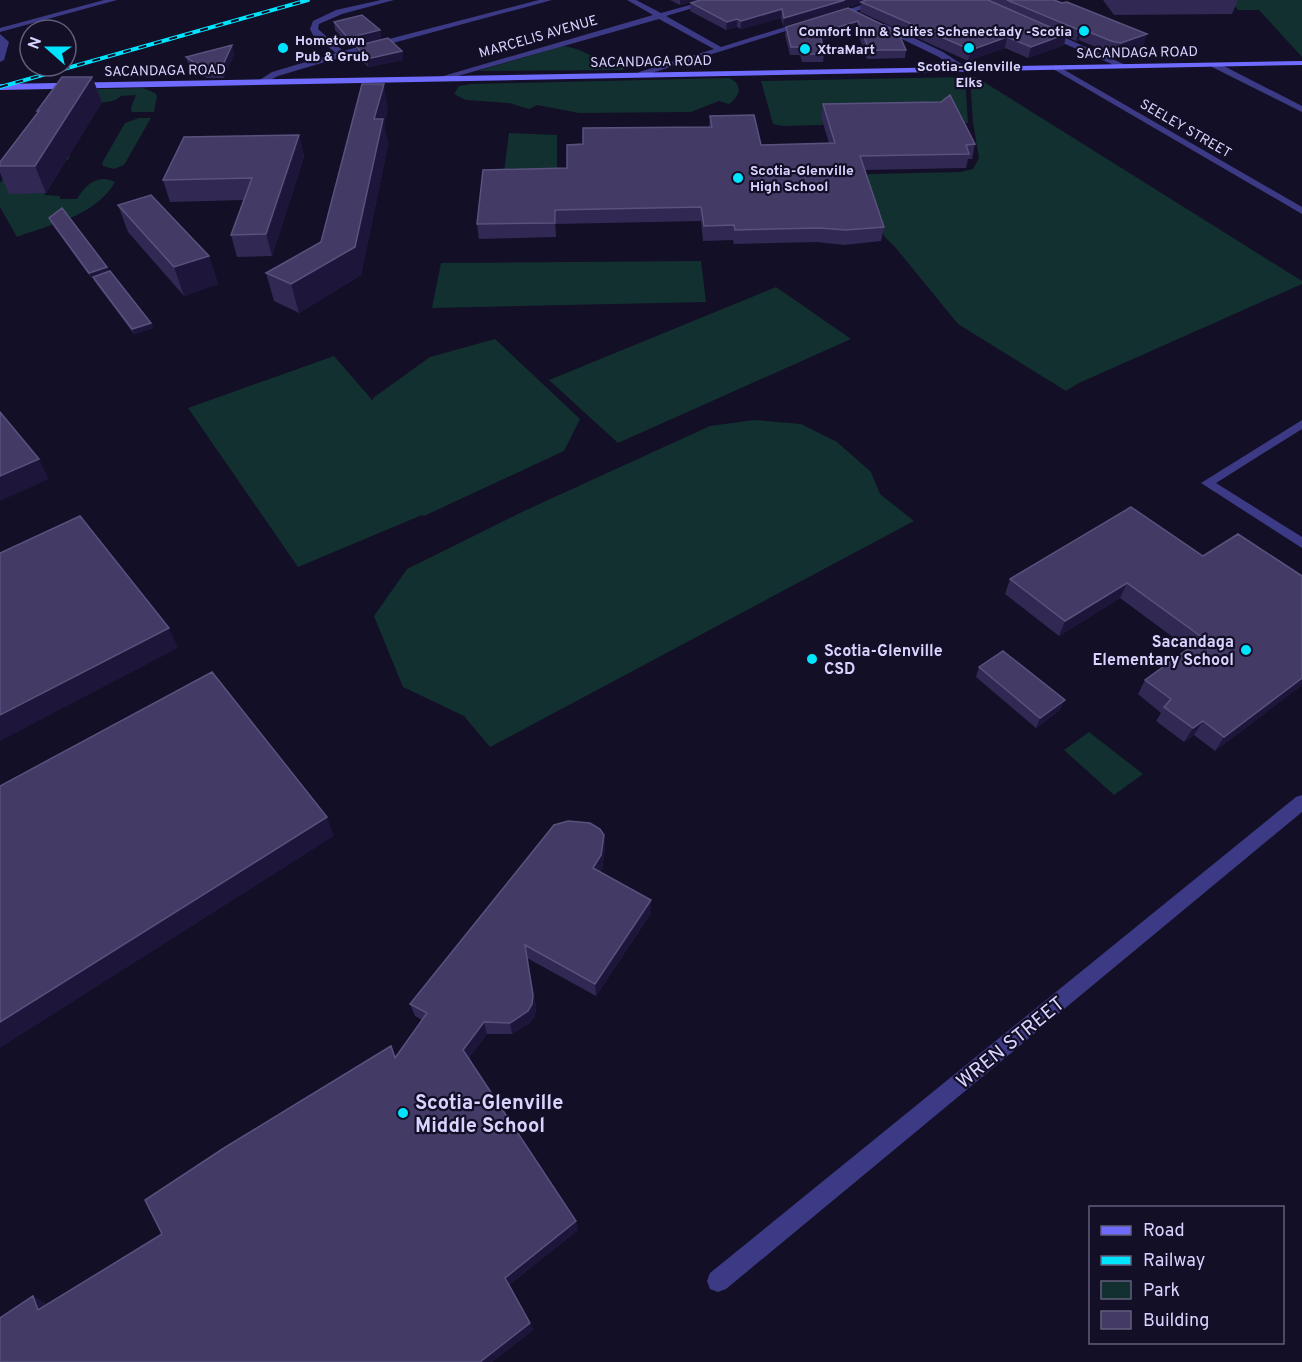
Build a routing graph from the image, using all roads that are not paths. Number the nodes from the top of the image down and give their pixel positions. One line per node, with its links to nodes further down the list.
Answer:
1 (113, 0): 14 (street)
2 (390, 0): 17 (street)
3 (548, 0): 17 (street)
4 (631, 0): 8 (street)
5 (716, 0): 8 (street, MARCELIS AVENUE)
6 (884, 0): 7 (street)
7 (847, 11): 9 (street); 10 (street)
8 (660, 16): 16 (street); 25 (street, MARCELIS AVENUE)
9 (826, 18)
10 (865, 19)
11 (815, 21): 16 (street)
12 (874, 23): 23 (street)
13 (1035, 28): 21 (street)
14 (0, 30)
15 (0, 36): 18 (street)
16 (720, 49): 24 (street)
17 (342, 54): 26 (street)
18 (0, 60)
19 (1302, 63): 20 (main road, SACANDAGA ROAD)
20 (1215, 64): 21 (main road, SACANDAGA ROAD); 28 (street)
21 (1124, 66): 22 (main road, SACANDAGA ROAD)
22 (1056, 67): 23 (main road, SACANDAGA ROAD); 29 (street, SEELEY STREET)
23 (965, 69): 24 (main road, SACANDAGA ROAD)
24 (642, 74): 25 (main road, SACANDAGA ROAD)
25 (436, 79): 26 (main road, SACANDAGA ROAD)
26 (262, 81): 27 (main road, SACANDAGA ROAD)
27 (0, 87)
28 (1302, 109)
29 (1302, 211)
30 (1302, 424): 31 (street)
31 (1302, 543)
32 (1302, 802): 33 (street, WREN STREET)
33 (717, 1281)

